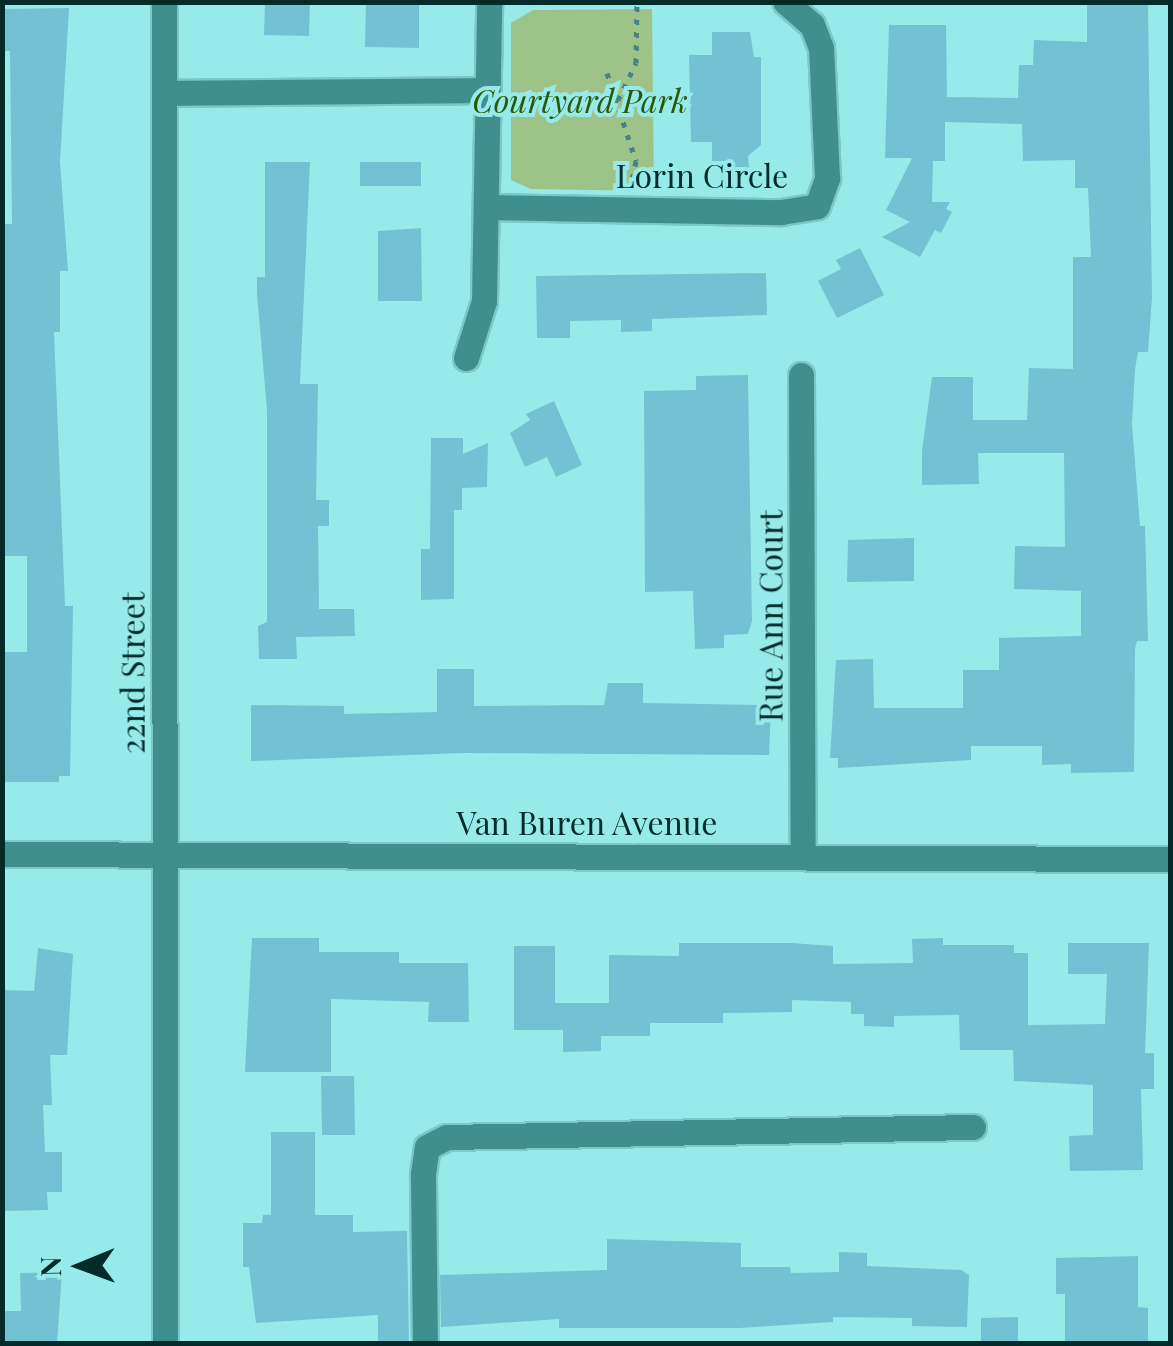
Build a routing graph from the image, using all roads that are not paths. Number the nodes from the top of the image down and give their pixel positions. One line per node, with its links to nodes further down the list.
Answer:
1 (164, 2): 5 (street, 22nd Street)
2 (489, 2): 4 (street)
3 (786, 2): 6 (street, Lorin Circle)
4 (486, 90): 5 (street); 6 (street)
5 (164, 93): 10 (street, 22nd Street)
6 (486, 207): 7 (street)
7 (466, 358)
8 (801, 375): 11 (street, Rue Ann Court)
9 (2, 854): 10 (street, Van Buren Avenue)
10 (165, 854): 11 (street, Van Buren Avenue); 14 (street, 22nd Street)
11 (804, 856): 12 (street, Van Buren Avenue)
12 (1170, 859)
13 (973, 1127): 15 (street)
14 (165, 1344)
15 (425, 1344)

